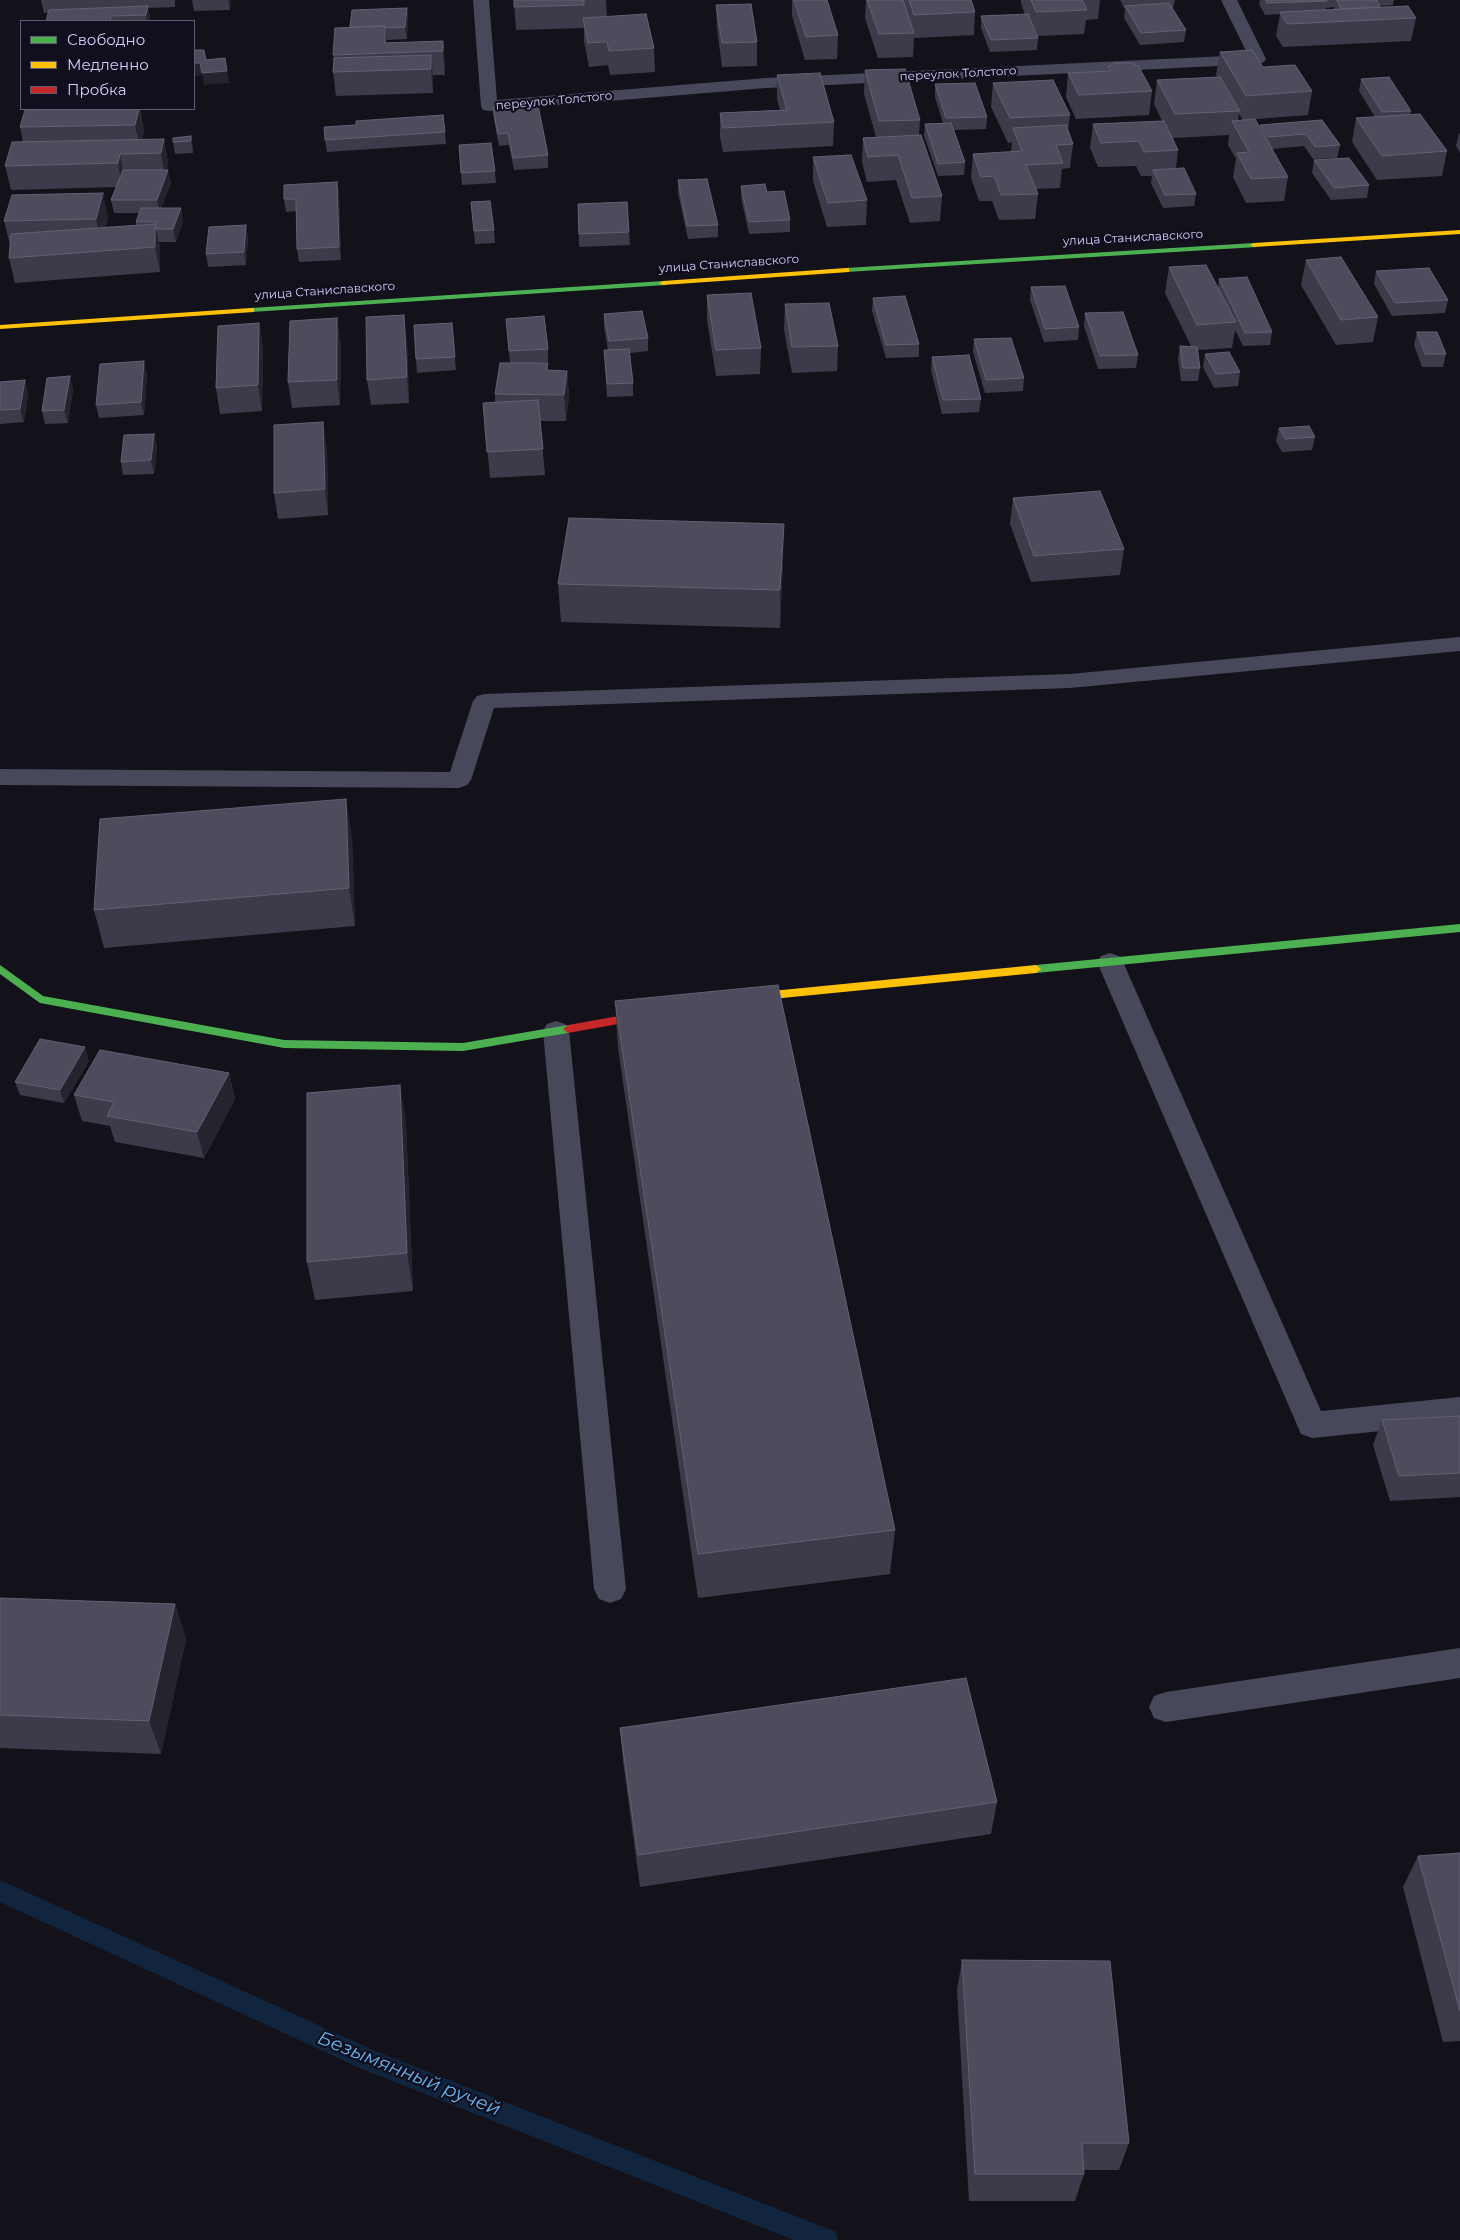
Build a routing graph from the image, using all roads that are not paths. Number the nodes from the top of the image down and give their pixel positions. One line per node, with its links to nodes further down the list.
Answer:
1 (481, 0): 2 (street, переулок Толстого)
2 (1229, 0)
3 (1460, 232): 4 (street, улица Станиславского)
4 (0, 327)
5 (1460, 644): 6 (street)
6 (0, 777)
7 (1460, 928): 8 (street)
8 (1110, 962): 10 (street); 13 (street)
9 (0, 969): 12 (street)
10 (732, 1001)
11 (664, 1013): 12 (street)
12 (556, 1031): 14 (street)
13 (1460, 1410)
14 (610, 1589)
15 (1460, 1663): 16 (street)
16 (1166, 1707)

